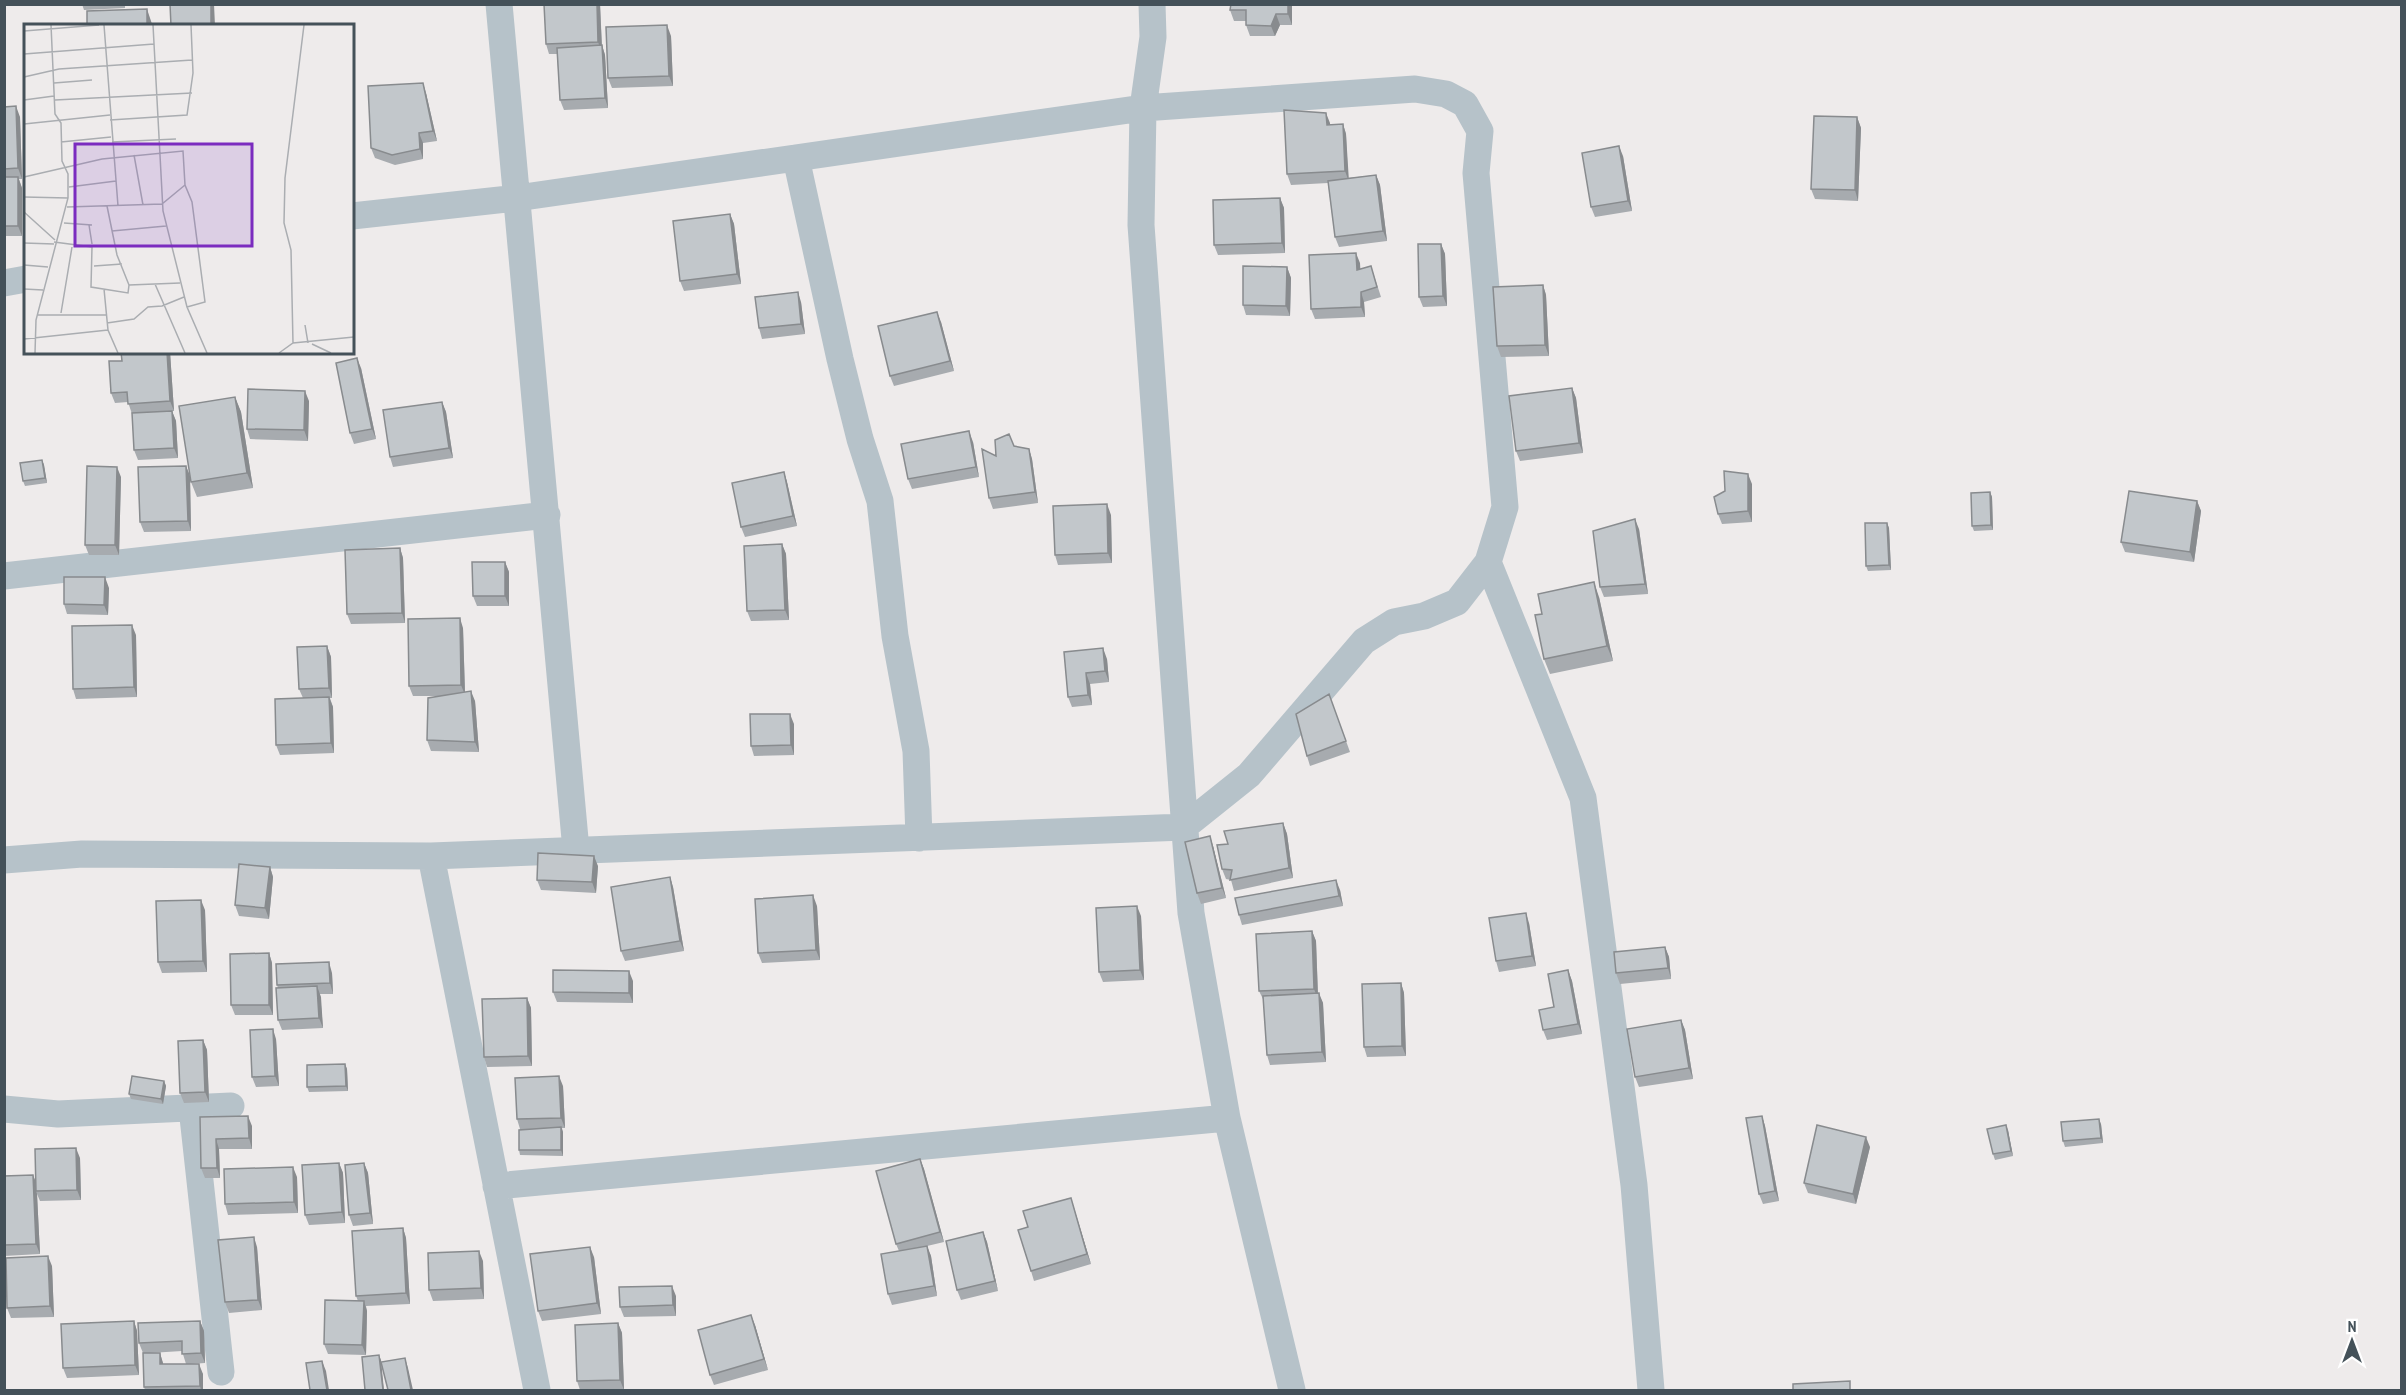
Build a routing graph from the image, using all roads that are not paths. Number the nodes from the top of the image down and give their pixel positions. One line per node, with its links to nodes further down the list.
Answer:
1 (499, 4): 5 (street)
2 (1152, 4): 3 (street)
3 (1143, 108): 4 (street); 10 (street); 12 (street)
4 (796, 158): 5 (street); 13 (street)
5 (518, 198): 6 (street); 9 (street)
6 (354, 216)
7 (24, 279): 8 (street)
8 (4, 283)
9 (547, 515): 11 (street); 14 (street)
10 (1488, 562): 12 (street); 25 (street)
11 (4, 576)
12 (1184, 827): 13 (street); 20 (street)
13 (919, 838): 14 (street)
14 (576, 850): 15 (street)
15 (431, 856): 16 (street); 21 (street)
16 (4, 860)
17 (231, 1106): 18 (street)
18 (192, 1108): 19 (street); 22 (street)
19 (4, 1109)
20 (1227, 1118): 21 (street); 24 (street)
21 (496, 1186): 23 (street)
22 (221, 1372)
23 (537, 1390)
24 (1292, 1390)
25 (1651, 1390)

